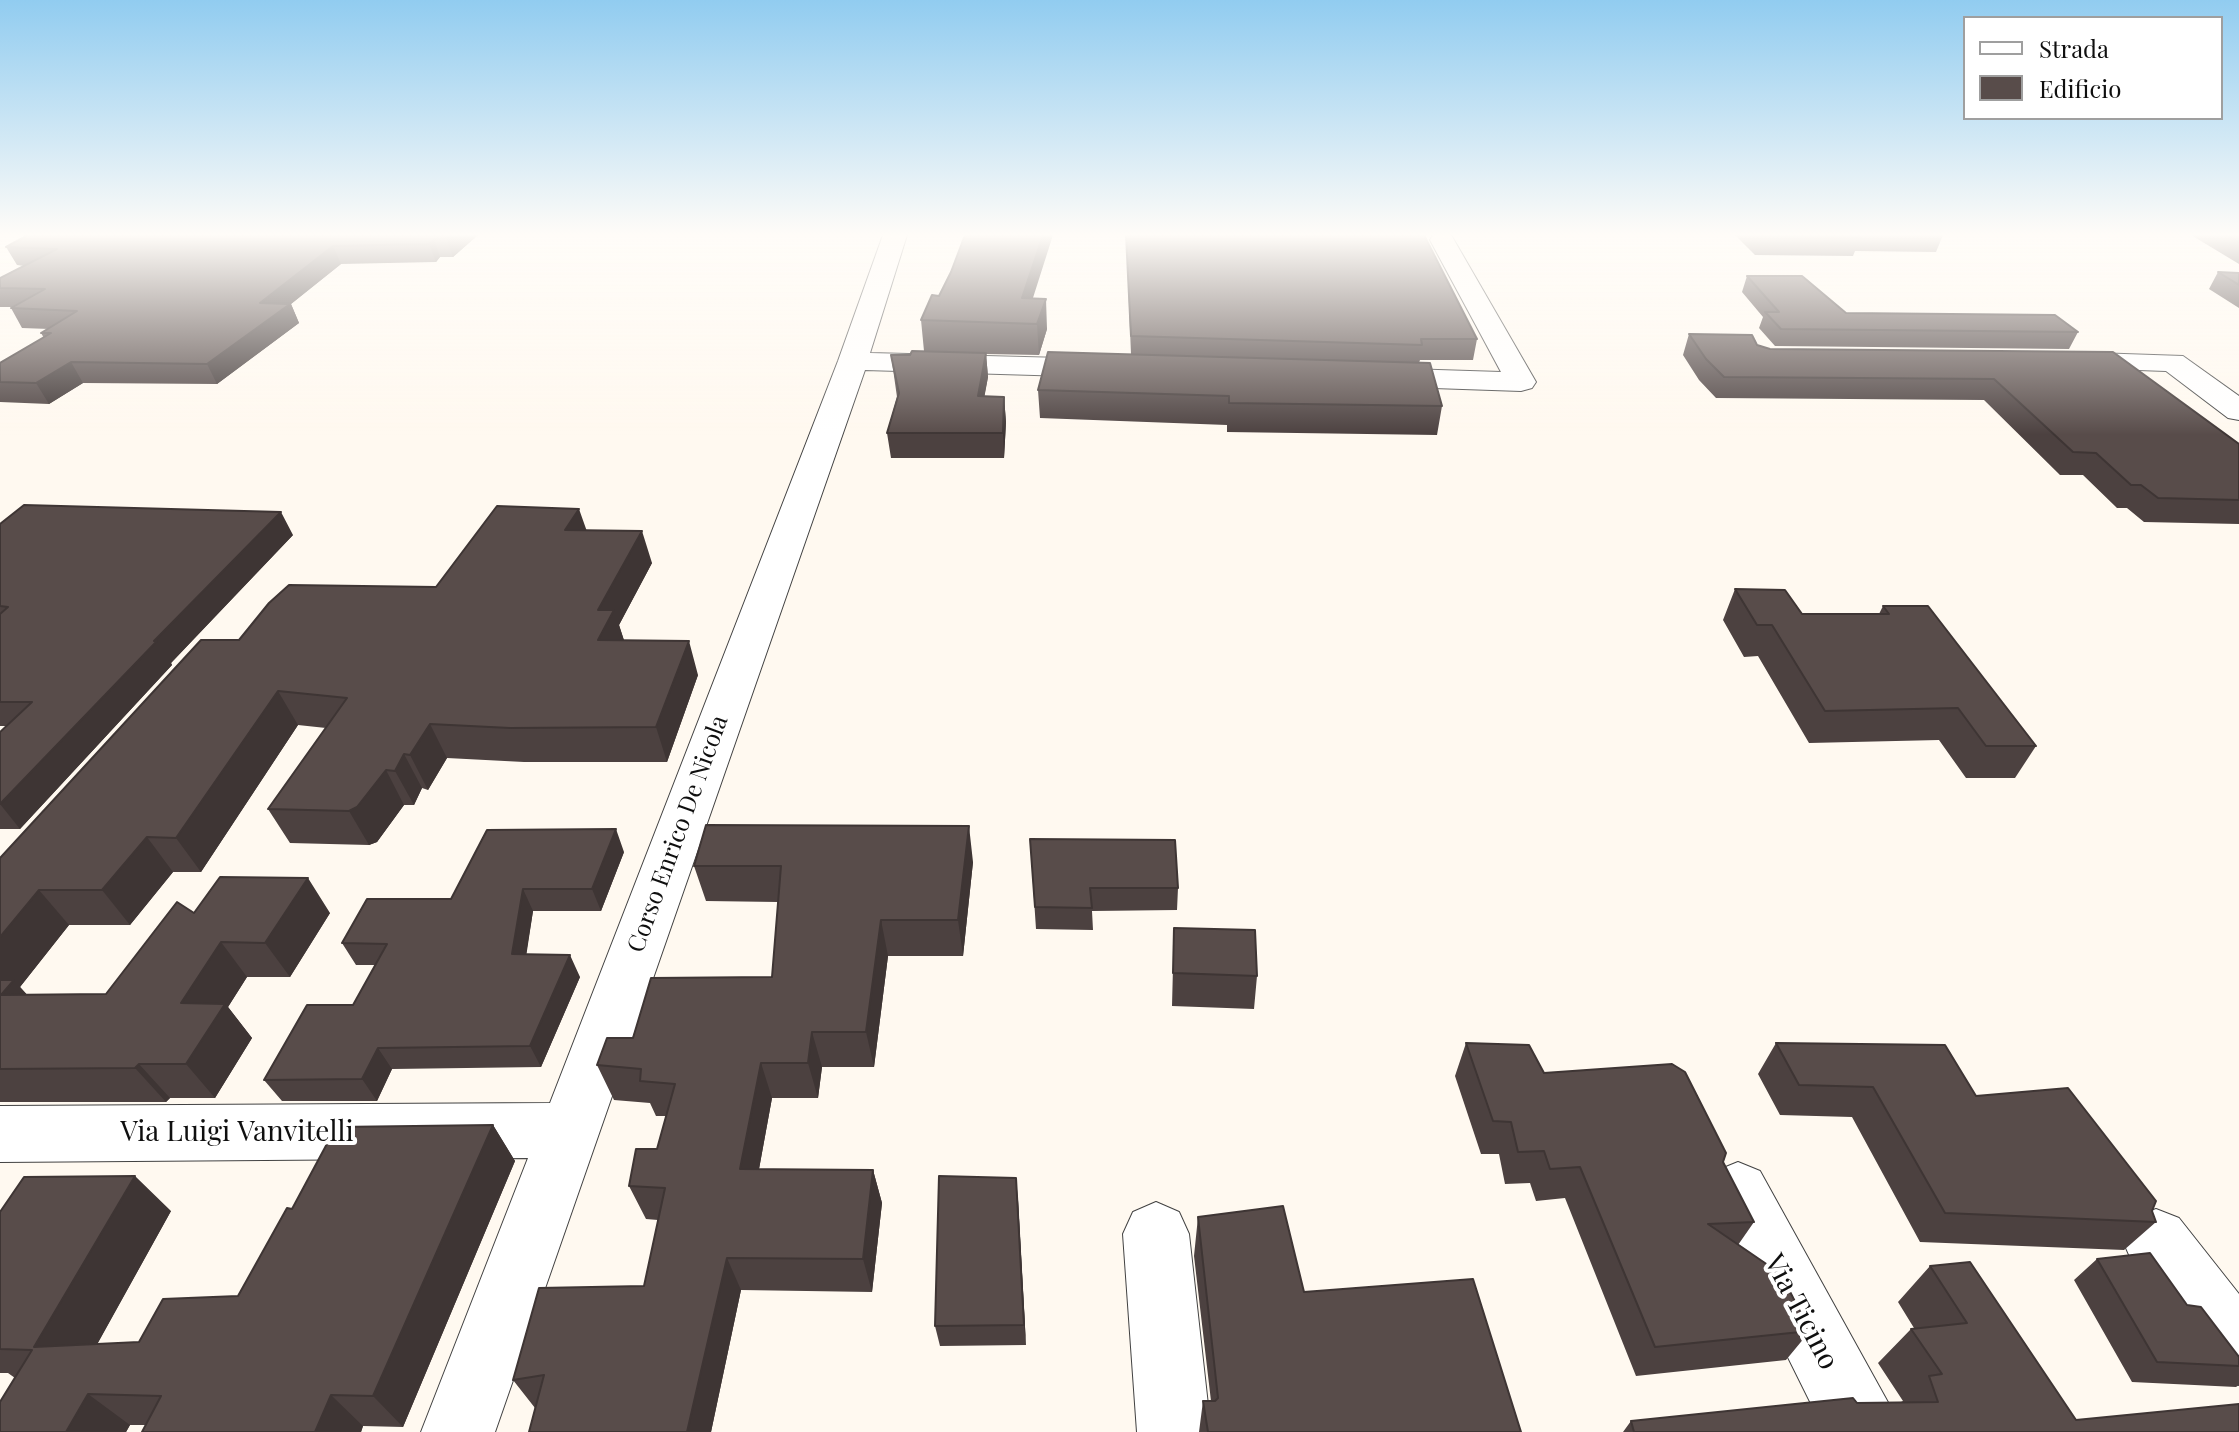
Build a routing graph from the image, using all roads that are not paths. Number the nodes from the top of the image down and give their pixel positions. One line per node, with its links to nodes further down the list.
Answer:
1 (873, 302): 3 (street, Corso Enrico De Nicola)
2 (1476, 302): 6 (street)
3 (853, 361): 5 (street); 8 (street, Corso Enrico De Nicola)
4 (2031, 361): 7 (street)
5 (1123, 369)
6 (1346, 376)
7 (2239, 411)
8 (569, 1130): 9 (street, Via Luigi Vanvitelli); 14 (street, Corso Enrico De Nicola)
9 (0, 1134)
10 (1738, 1192): 16 (street, Via Ticino)
11 (1156, 1234): 15 (street)
12 (2156, 1241): 13 (street)
13 (2239, 1350)
14 (458, 1432)
15 (1174, 1432)
16 (1864, 1432)

